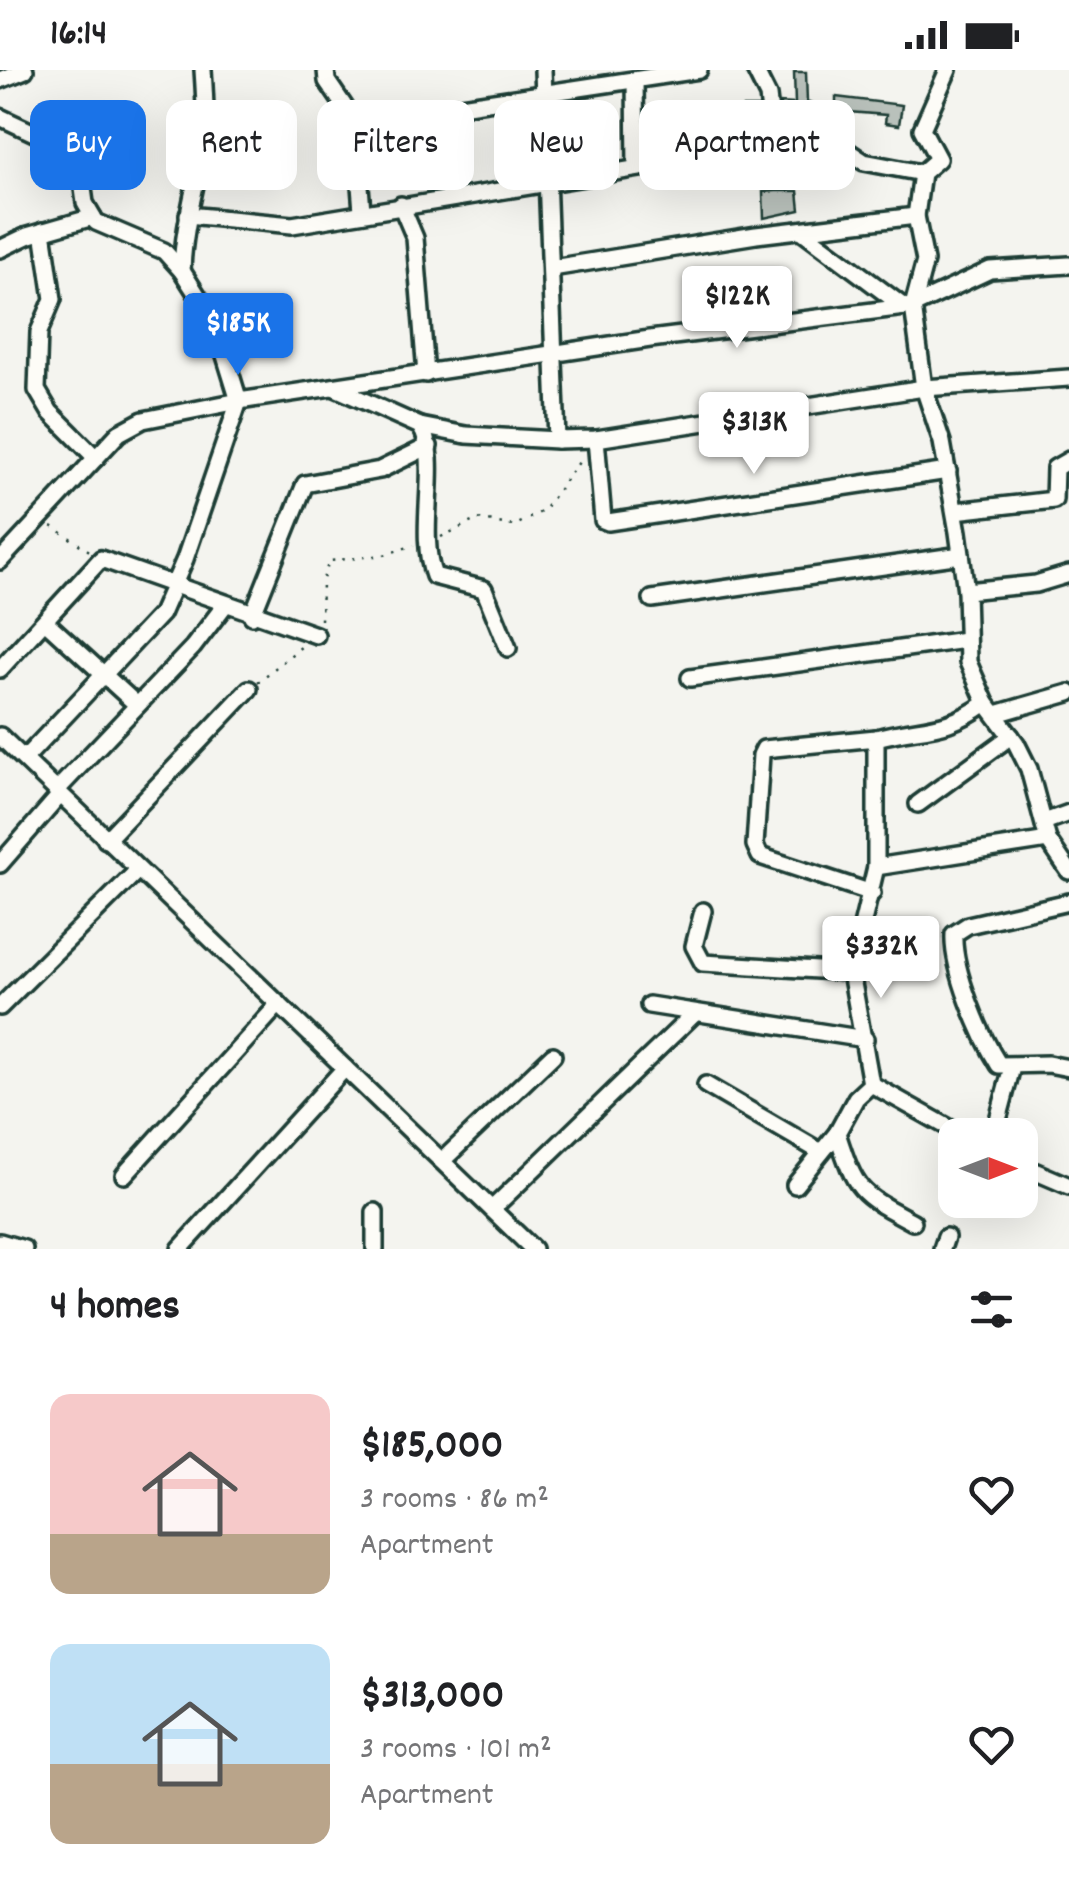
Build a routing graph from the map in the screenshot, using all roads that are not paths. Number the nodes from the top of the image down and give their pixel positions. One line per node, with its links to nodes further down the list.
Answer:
1 (25, 70): 8 (street)
2 (203, 70): 26 (street)
3 (326, 70): 11 (street)
4 (542, 70): 10 (street)
5 (699, 70): 9 (street)
6 (756, 70): 13 (street)
7 (948, 70): 20 (street)
8 (0, 80)
9 (635, 80): 10 (street); 17 (street)
10 (543, 94): 12 (street); 14 (street)
11 (340, 100)
12 (543, 100)
13 (768, 100)
14 (474, 104)
15 (0, 117): 28 (street)
16 (855, 156): 20 (street)
17 (636, 168): 18 (street); 19 (street)
18 (639, 168)
19 (619, 171)
20 (922, 173): 27 (street)
21 (360, 190): 25 (street)
22 (496, 190): 24 (street)
23 (547, 190): 33 (street)
24 (401, 205): 25 (street); 37 (street)
25 (362, 211): 26 (street)
26 (188, 215): 34 (street)
27 (916, 216): 29 (street); 35 (street)
28 (94, 217): 30 (street); 34 (street)
29 (801, 230): 33 (street); 35 (street)
30 (43, 232): 31 (street); 46 (street)
31 (0, 249)
32 (1069, 265): 35 (street)
33 (552, 268): 36 (street)
34 (182, 271): 41 (street)
35 (908, 306): 36 (street); 40 (street)
36 (556, 355): 37 (street); 44 (street)
37 (426, 374): 39 (street)
38 (1069, 378): 40 (street)
39 (333, 388): 41 (street); 42 (street)
40 (924, 388): 43 (street); 48 (street)
41 (239, 401): 46 (street); 53 (street)
42 (420, 426): 44 (street); 45 (street)
43 (596, 439): 44 (street); 48 (street)
44 (557, 440)
45 (428, 446): 57 (street); 61 (street)
46 (96, 458): 51 (street)
47 (1069, 460): 49 (street)
48 (948, 471): 49 (street)
49 (955, 511): 50 (street)
50 (961, 554): 54 (street); 55 (street)
51 (0, 561)
52 (1069, 574): 54 (street)
53 (175, 587): 56 (street); 58 (street); 63 (street)
54 (966, 591): 60 (street)
55 (652, 599)
56 (225, 606): 57 (street); 67 (street)
57 (252, 616): 59 (street)
58 (46, 622): 62 (street); 63 (street)
59 (316, 635)
60 (965, 640): 64 (street); 68 (street)
61 (508, 648)
62 (0, 669)
63 (102, 676): 67 (street); 72 (street)
64 (690, 678)
65 (250, 689): 77 (street)
66 (1069, 693): 68 (street)
67 (137, 705): 73 (street)
68 (991, 708): 70 (street); 71 (street)
69 (0, 736): 72 (street)
70 (1011, 736): 74 (street); 76 (street)
71 (876, 738): 80 (street); 83 (street)
72 (26, 758): 73 (street)
73 (58, 793): 77 (street); 79 (street)
74 (918, 804)
75 (1069, 814): 76 (street)
76 (1044, 822): 78 (street)
77 (106, 840): 81 (street)
78 (1048, 840): 80 (street); 82 (street)
79 (0, 864)
80 (876, 866): 83 (street)
81 (138, 870): 87 (street); 89 (street)
82 (1069, 871)
83 (872, 893): 86 (street)
84 (1069, 902): 93 (street)
85 (703, 911): 86 (street)
86 (852, 972): 91 (street)
87 (279, 1004): 94 (street); 104 (street)
88 (649, 1005): 90 (street)
89 (0, 1007)
90 (694, 1014): 91 (street); 107 (street)
91 (865, 1039): 96 (street)
92 (553, 1054): 102 (street)
93 (1012, 1067): 95 (street); 98 (street)
94 (345, 1068): 102 (street); 113 (street)
95 (1069, 1068)
96 (871, 1084): 99 (street); 100 (street)
97 (706, 1085): 101 (street)
98 (998, 1118)
99 (938, 1122)
100 (837, 1133): 101 (street); 109 (street)
101 (821, 1152): 105 (street)
102 (442, 1161): 107 (street)
103 (1038, 1173): 106 (street)
104 (124, 1174)
105 (795, 1185)
106 (1069, 1186)
107 (492, 1209): 111 (street)
108 (374, 1212): 114 (street)
109 (913, 1222)
110 (1, 1245): 112 (street)
111 (523, 1246)
112 (24, 1249)
113 (180, 1249)
114 (375, 1249)

